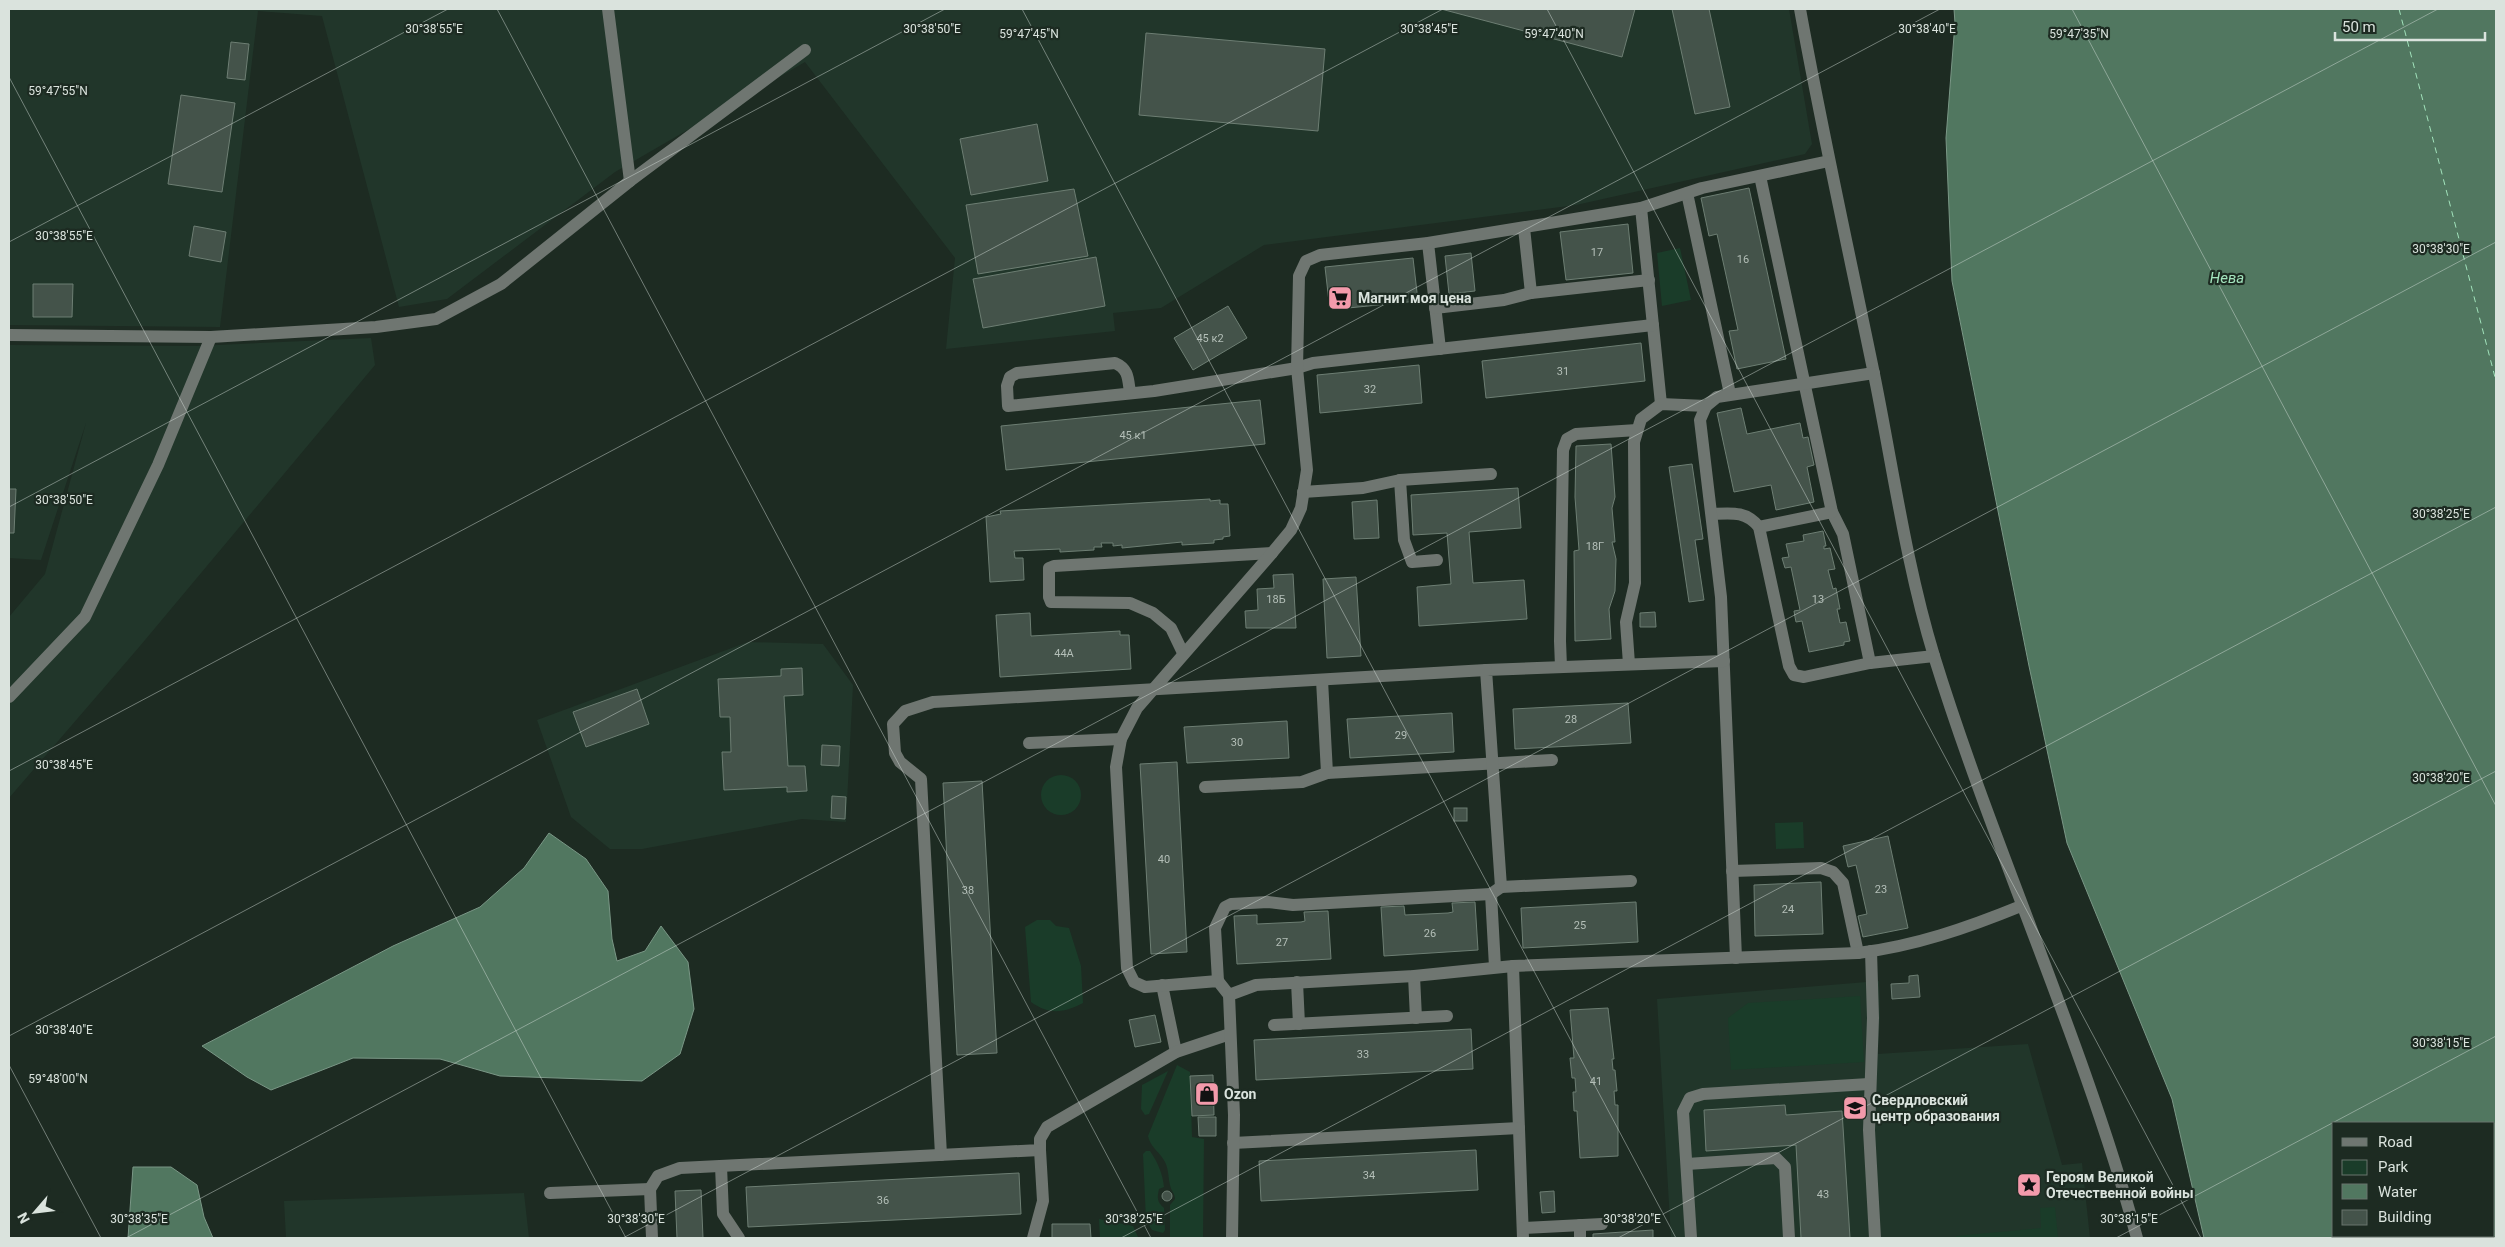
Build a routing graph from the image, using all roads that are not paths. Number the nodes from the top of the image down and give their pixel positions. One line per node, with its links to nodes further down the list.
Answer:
1 (608, 9): 6 (street)
2 (1800, 9): 4 (street)
3 (805, 50): 6 (street)
4 (1829, 161): 5 (street); 19 (street)
5 (1760, 176): 7 (street); 20 (street)
6 (630, 181): 16 (street)
7 (1687, 193): 8 (street); 22 (street)
8 (1642, 208): 9 (street); 11 (street)
9 (1524, 228): 10 (street); 12 (street)
10 (1428, 243): 13 (street); 18 (street)
11 (1649, 280): 12 (street); 14 (street)
12 (1531, 293): 13 (street)
13 (1435, 308): 17 (street)
14 (1653, 325): 17 (street); 23 (street)
15 (9, 335): 16 (street)
16 (212, 337): 43 (street)
17 (1440, 349): 18 (street)
18 (1297, 368): 21 (street); 28 (street)
19 (1874, 373): 20 (street); 35 (street)
20 (1805, 383): 22 (street); 29 (street)
21 (1130, 394): 21 (street)
22 (1730, 394): 24 (street)
23 (1661, 404): 24 (street); 25 (street)
24 (1706, 406): 30 (street)
25 (1637, 430): 38 (street); 39 (street)
26 (1491, 474): 27 (street)
27 (1400, 480): 28 (street); 33 (street)
28 (1304, 492): 32 (street)
29 (1832, 512): 31 (street); 37 (street)
30 (1713, 514): 31 (street); 36 (street)
31 (1759, 527): 37 (street)
32 (1272, 553): 34 (street); 34 (street)
33 (1437, 560)
34 (1183, 653): 42 (street)
35 (1934, 656): 37 (street); 53 (street)
36 (1724, 661): 38 (street); 50 (street)
37 (1870, 663)
38 (1629, 664): 39 (street)
39 (1561, 667): 40 (street)
40 (1486, 670): 41 (street); 47 (street)
41 (1322, 680): 42 (street); 48 (street)
42 (1150, 690): 44 (street); 74 (street)
43 (9, 697)
44 (1121, 739): 45 (street); 62 (street)
45 (1029, 744)
46 (1552, 760): 47 (street)
47 (1492, 764): 48 (street); 52 (street)
48 (1327, 773): 49 (street)
49 (1205, 787)
50 (1732, 871): 55 (street); 56 (street)
51 (1631, 880): 52 (street)
52 (1496, 891): 58 (street); 60 (street)
53 (2021, 906): 54 (street); 89 (street)
54 (1871, 951): 55 (street); 70 (street)
55 (1858, 953): 56 (street)
56 (1736, 958): 57 (street)
57 (1513, 966): 58 (street); 71 (street)
58 (1495, 968): 59 (street)
59 (1414, 976): 61 (street); 65 (street)
60 (1218, 981): 62 (street); 63 (street)
61 (1297, 982): 63 (street); 66 (street)
62 (1162, 985): 69 (street)
63 (1229, 995): 68 (street)
64 (1447, 1016): 65 (street)
65 (1416, 1018): 66 (street)
66 (1300, 1024): 67 (street)
67 (1274, 1025)
68 (1230, 1034): 69 (street); 72 (street)
69 (1176, 1052): 73 (street)
70 (1869, 1084): 75 (street); 88 (street)
71 (1519, 1128): 72 (street); 81 (street)
72 (1233, 1144): 85 (street)
73 (1040, 1150): 74 (street); 84 (street)
74 (941, 1155): 76 (street)
75 (1686, 1164): 86 (street); 87 (street)
76 (721, 1166): 77 (street); 83 (street)
77 (650, 1189): 78 (street); 82 (street)
78 (550, 1193)
79 (1602, 1224): 80 (street)
80 (1580, 1232): 81 (street)
81 (1523, 1233)
82 (652, 1238)
83 (739, 1238)
84 (1032, 1238)
85 (1232, 1238)
86 (1691, 1238)
87 (1790, 1238)
88 (1875, 1238)
89 (2137, 1238)

